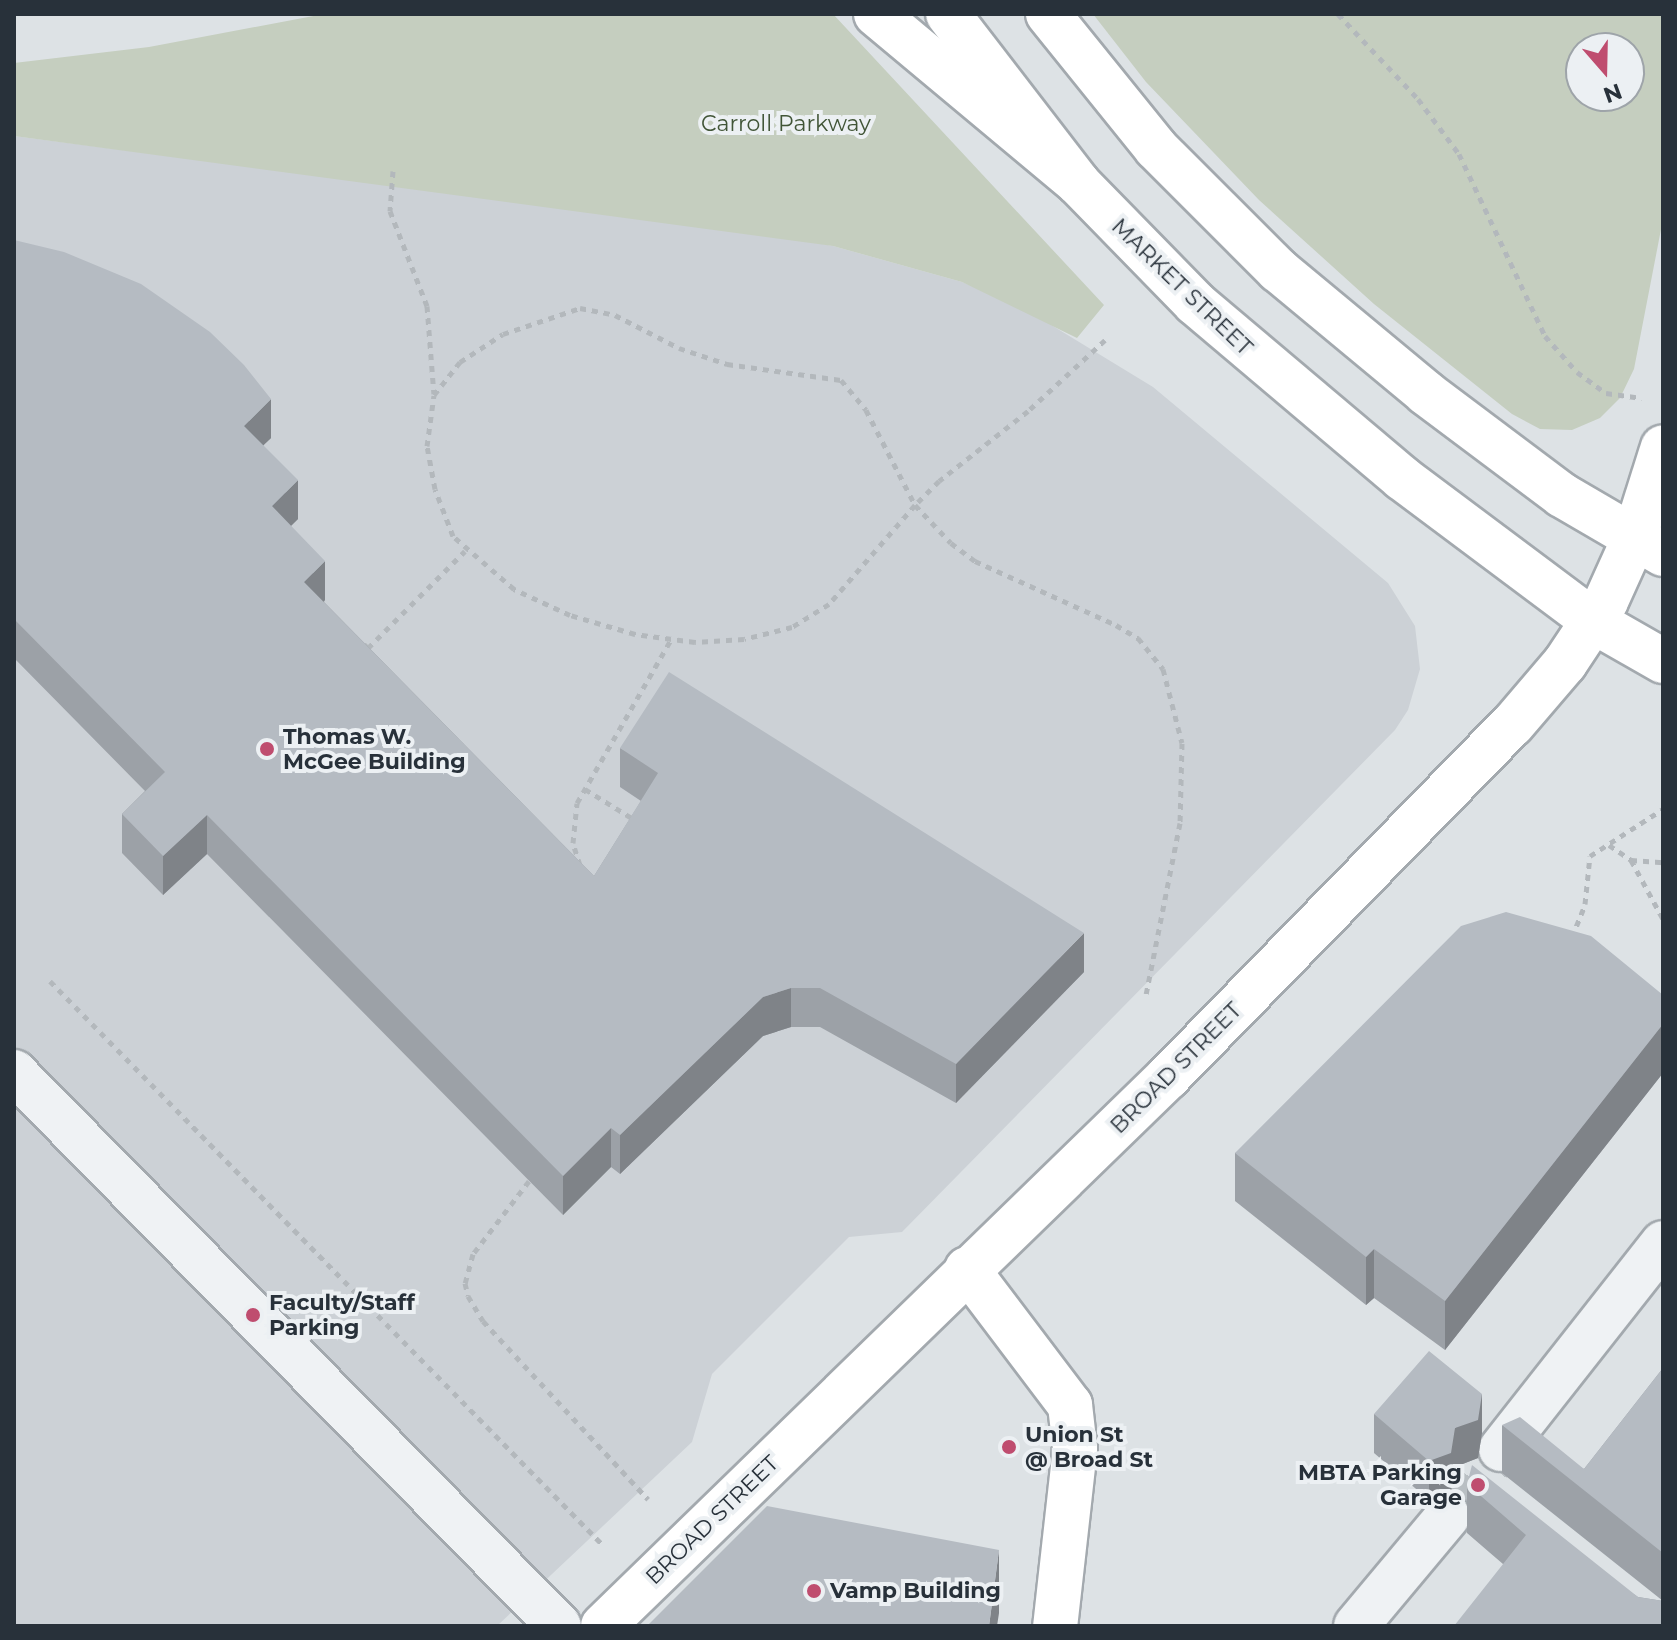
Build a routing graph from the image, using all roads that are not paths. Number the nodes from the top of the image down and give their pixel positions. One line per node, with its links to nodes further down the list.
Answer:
1 (876, 14): 4 (main road)
2 (948, 14): 4 (main road, MARKET STREET)
3 (1048, 14): 6 (main road)
4 (1078, 183): 7 (main road, MARKET STREET)
5 (1663, 447): 6 (main road, BROAD STREET)
6 (1648, 547): 7 (main road, BROAD STREET)
7 (1593, 621): 8 (main road); 11 (main road, BROAD STREET)
8 (1663, 661)
9 (14, 1072): 14 (street)
10 (1663, 1243): 12 (street)
11 (967, 1269): 15 (main road, BROAD STREET); 16 (main road)
12 (1501, 1449)
13 (1448, 1516): 17 (street)
14 (559, 1626)
15 (603, 1626)
16 (1055, 1626)
17 (1356, 1626)

